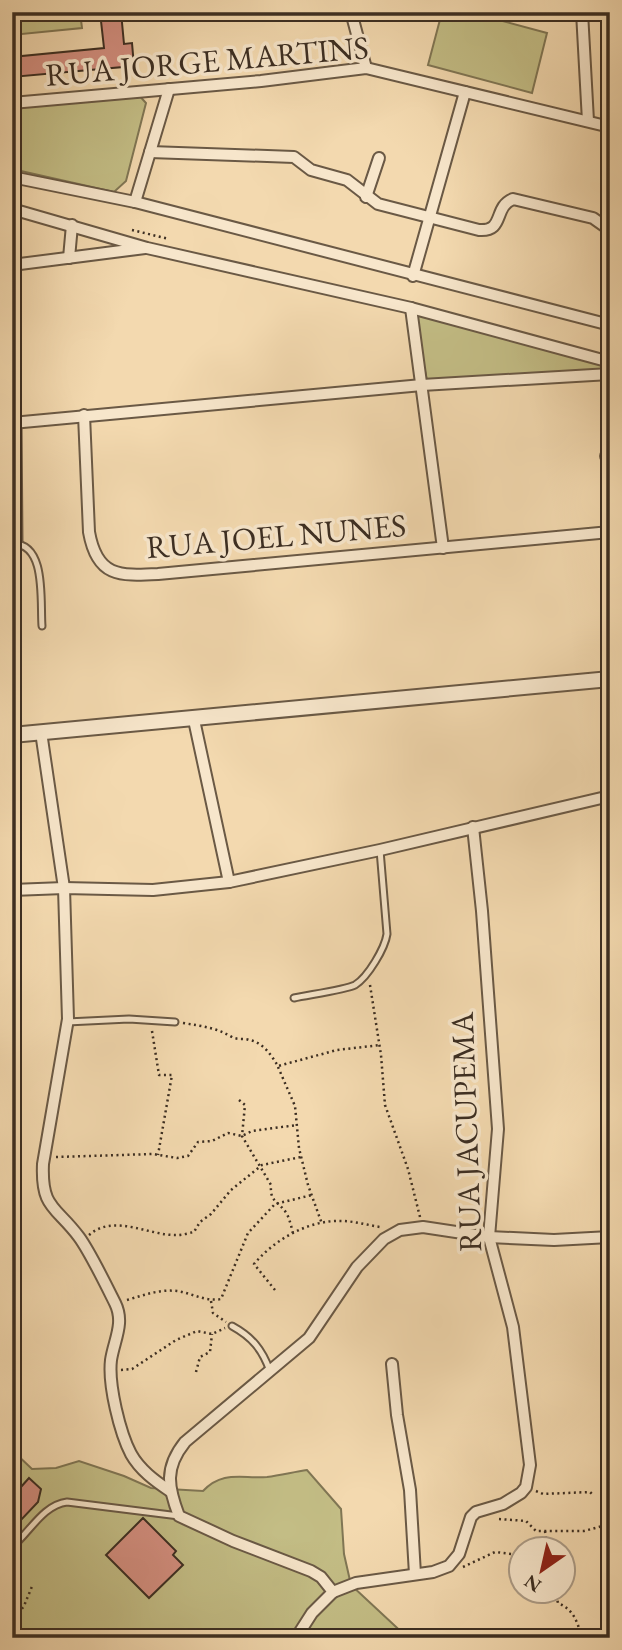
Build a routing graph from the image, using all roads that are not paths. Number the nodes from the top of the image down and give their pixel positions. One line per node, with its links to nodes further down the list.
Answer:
1 (351, 12): 3 (street)
2 (582, 12): 7 (street)
3 (366, 68): 4 (street, RUA JORGE MARTINS); 5 (street, RUA JORGE MARTINS)
4 (169, 89): 6 (street, RUA JORGE MARTINS); 9 (street)
5 (465, 92): 7 (street, RUA JORGE MARTINS); 15 (street)
6 (12, 103)
7 (588, 121): 8 (street, RUA JORGE MARTINS)
8 (610, 127)
9 (150, 152): 12 (street); 13 (street)
10 (379, 158): 12 (street)
11 (12, 177): 13 (street)
12 (366, 197): 15 (street)
13 (135, 202): 21 (street)
14 (12, 209): 16 (street)
15 (430, 218): 17 (street); 21 (street)
16 (72, 225): 18 (street); 19 (street)
17 (610, 230)
18 (146, 247): 19 (street); 22 (street)
19 (69, 258): 20 (street)
20 (12, 265)
21 (413, 276): 23 (street)
22 (411, 308): 24 (street); 26 (street)
23 (610, 326)
24 (610, 362)
25 (610, 374): 26 (street)
26 (422, 385): 27 (street); 31 (street)
27 (84, 415): 28 (street); 31 (street, RUA JOEL NUNES)
28 (15, 423): 30 (lane)
29 (610, 532): 31 (street, RUA JOEL NUNES)
30 (16, 544): 32 (lane)
31 (443, 548)
32 (42, 626)
33 (610, 679): 34 (street)
34 (194, 720): 35 (street); 40 (street)
35 (41, 732): 36 (street); 41 (street)
36 (12, 735)
37 (610, 796): 38 (street)
38 (472, 827): 39 (street); 46 (street, RUA JACUPEMA)
39 (380, 850): 40 (street); 43 (lane)
40 (229, 882): 41 (street)
41 (64, 888): 42 (street); 44 (street)
42 (12, 890)
43 (295, 998)
44 (67, 1022): 45 (lane); 51 (street)
45 (175, 1022)
46 (489, 1237): 47 (street); 50 (street); 54 (street, RUA JACUPEMA)
47 (610, 1237)
48 (232, 1326): 50 (lane)
49 (392, 1364): 54 (street)
50 (270, 1371): 51 (street)
51 (170, 1491): 52 (street)
52 (179, 1516): 53 (lane); 55 (street)
53 (12, 1547)
54 (415, 1574): 55 (street)
55 (333, 1592): 56 (street)
56 (296, 1638)

